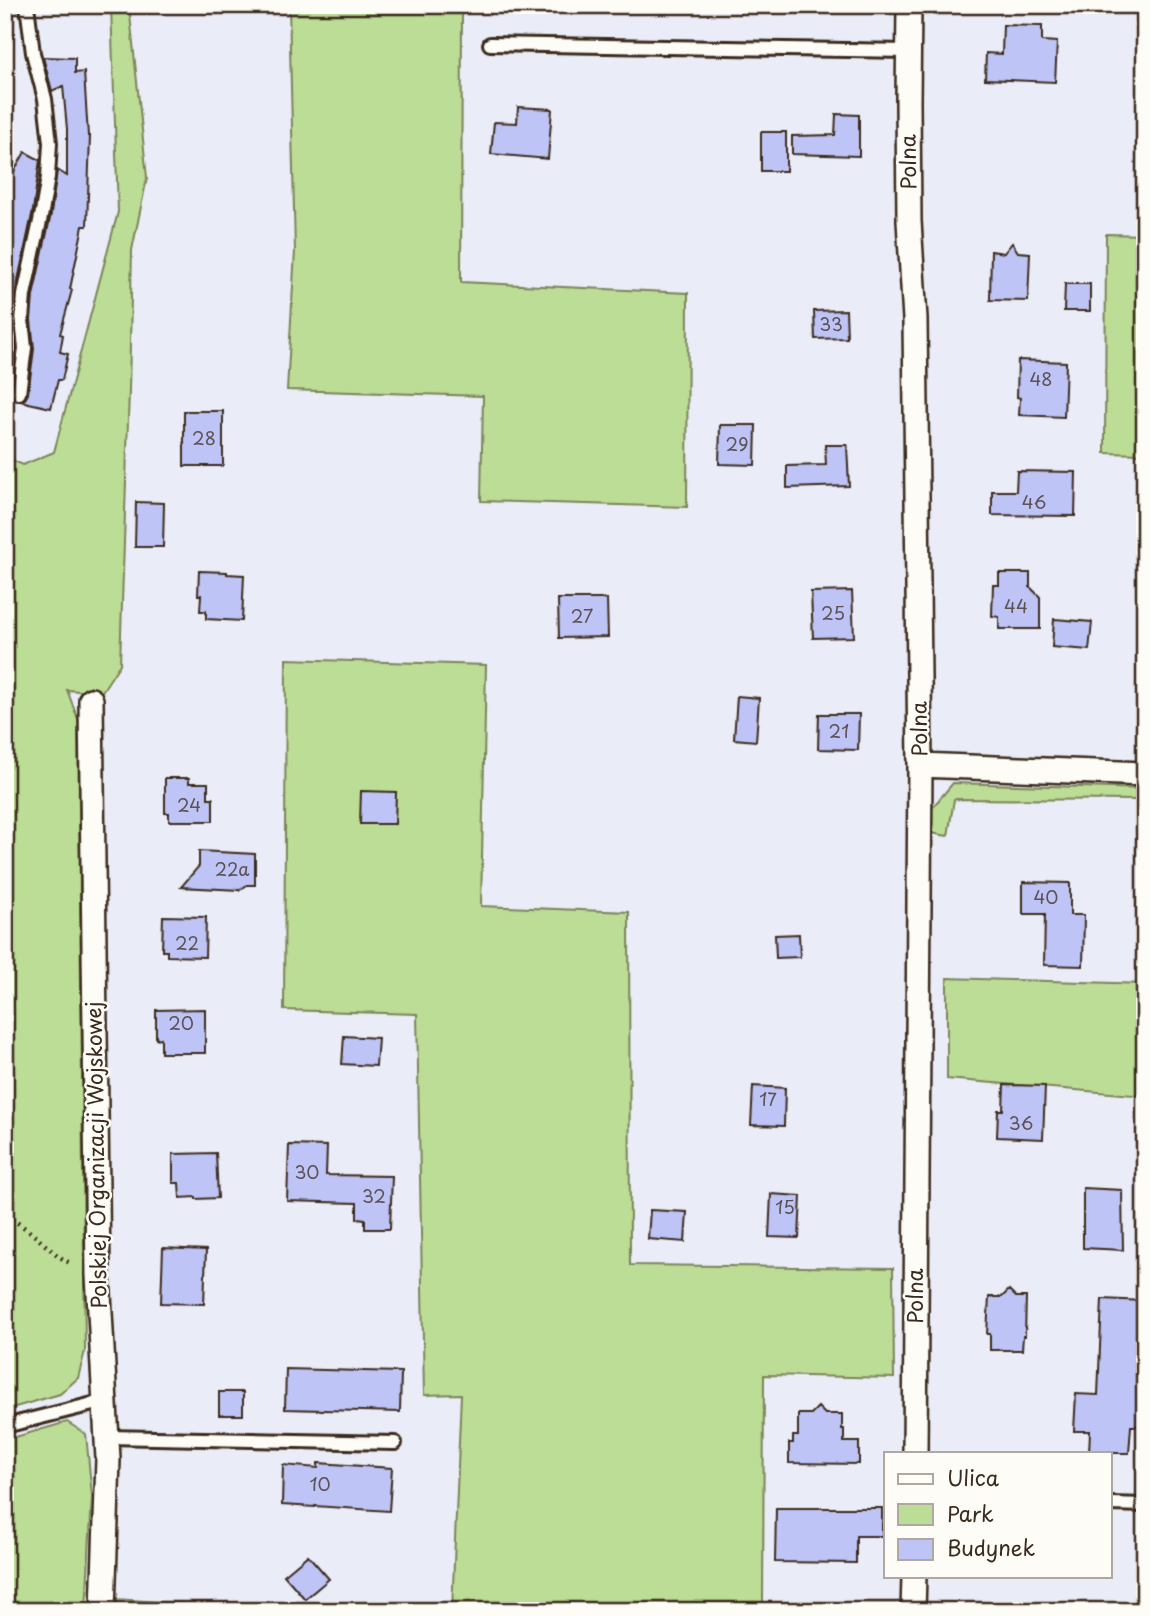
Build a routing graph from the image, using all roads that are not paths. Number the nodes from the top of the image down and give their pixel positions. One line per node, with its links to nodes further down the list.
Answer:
1 (27, 5): 5 (lane)
2 (909, 5): 4 (street, Polna)
3 (490, 44): 4 (lane)
4 (909, 51): 7 (street, Polna)
5 (19, 393)
6 (91, 700): 9 (street, Polskiej Organizacji Wojskowej)
7 (920, 765): 8 (street); 13 (street, Polna)
8 (1145, 774)
9 (105, 1401): 10 (lane); 11 (street, Polskiej Organizacji Wojskowej)
10 (5, 1426)
11 (107, 1437): 12 (lane); 17 (street, Polskiej Organizacji Wojskowej)
12 (395, 1443)
13 (915, 1452)
14 (1112, 1504): 15 (lane)
15 (1145, 1505)
16 (914, 1578): 18 (street)
17 (103, 1611)
18 (914, 1611)

